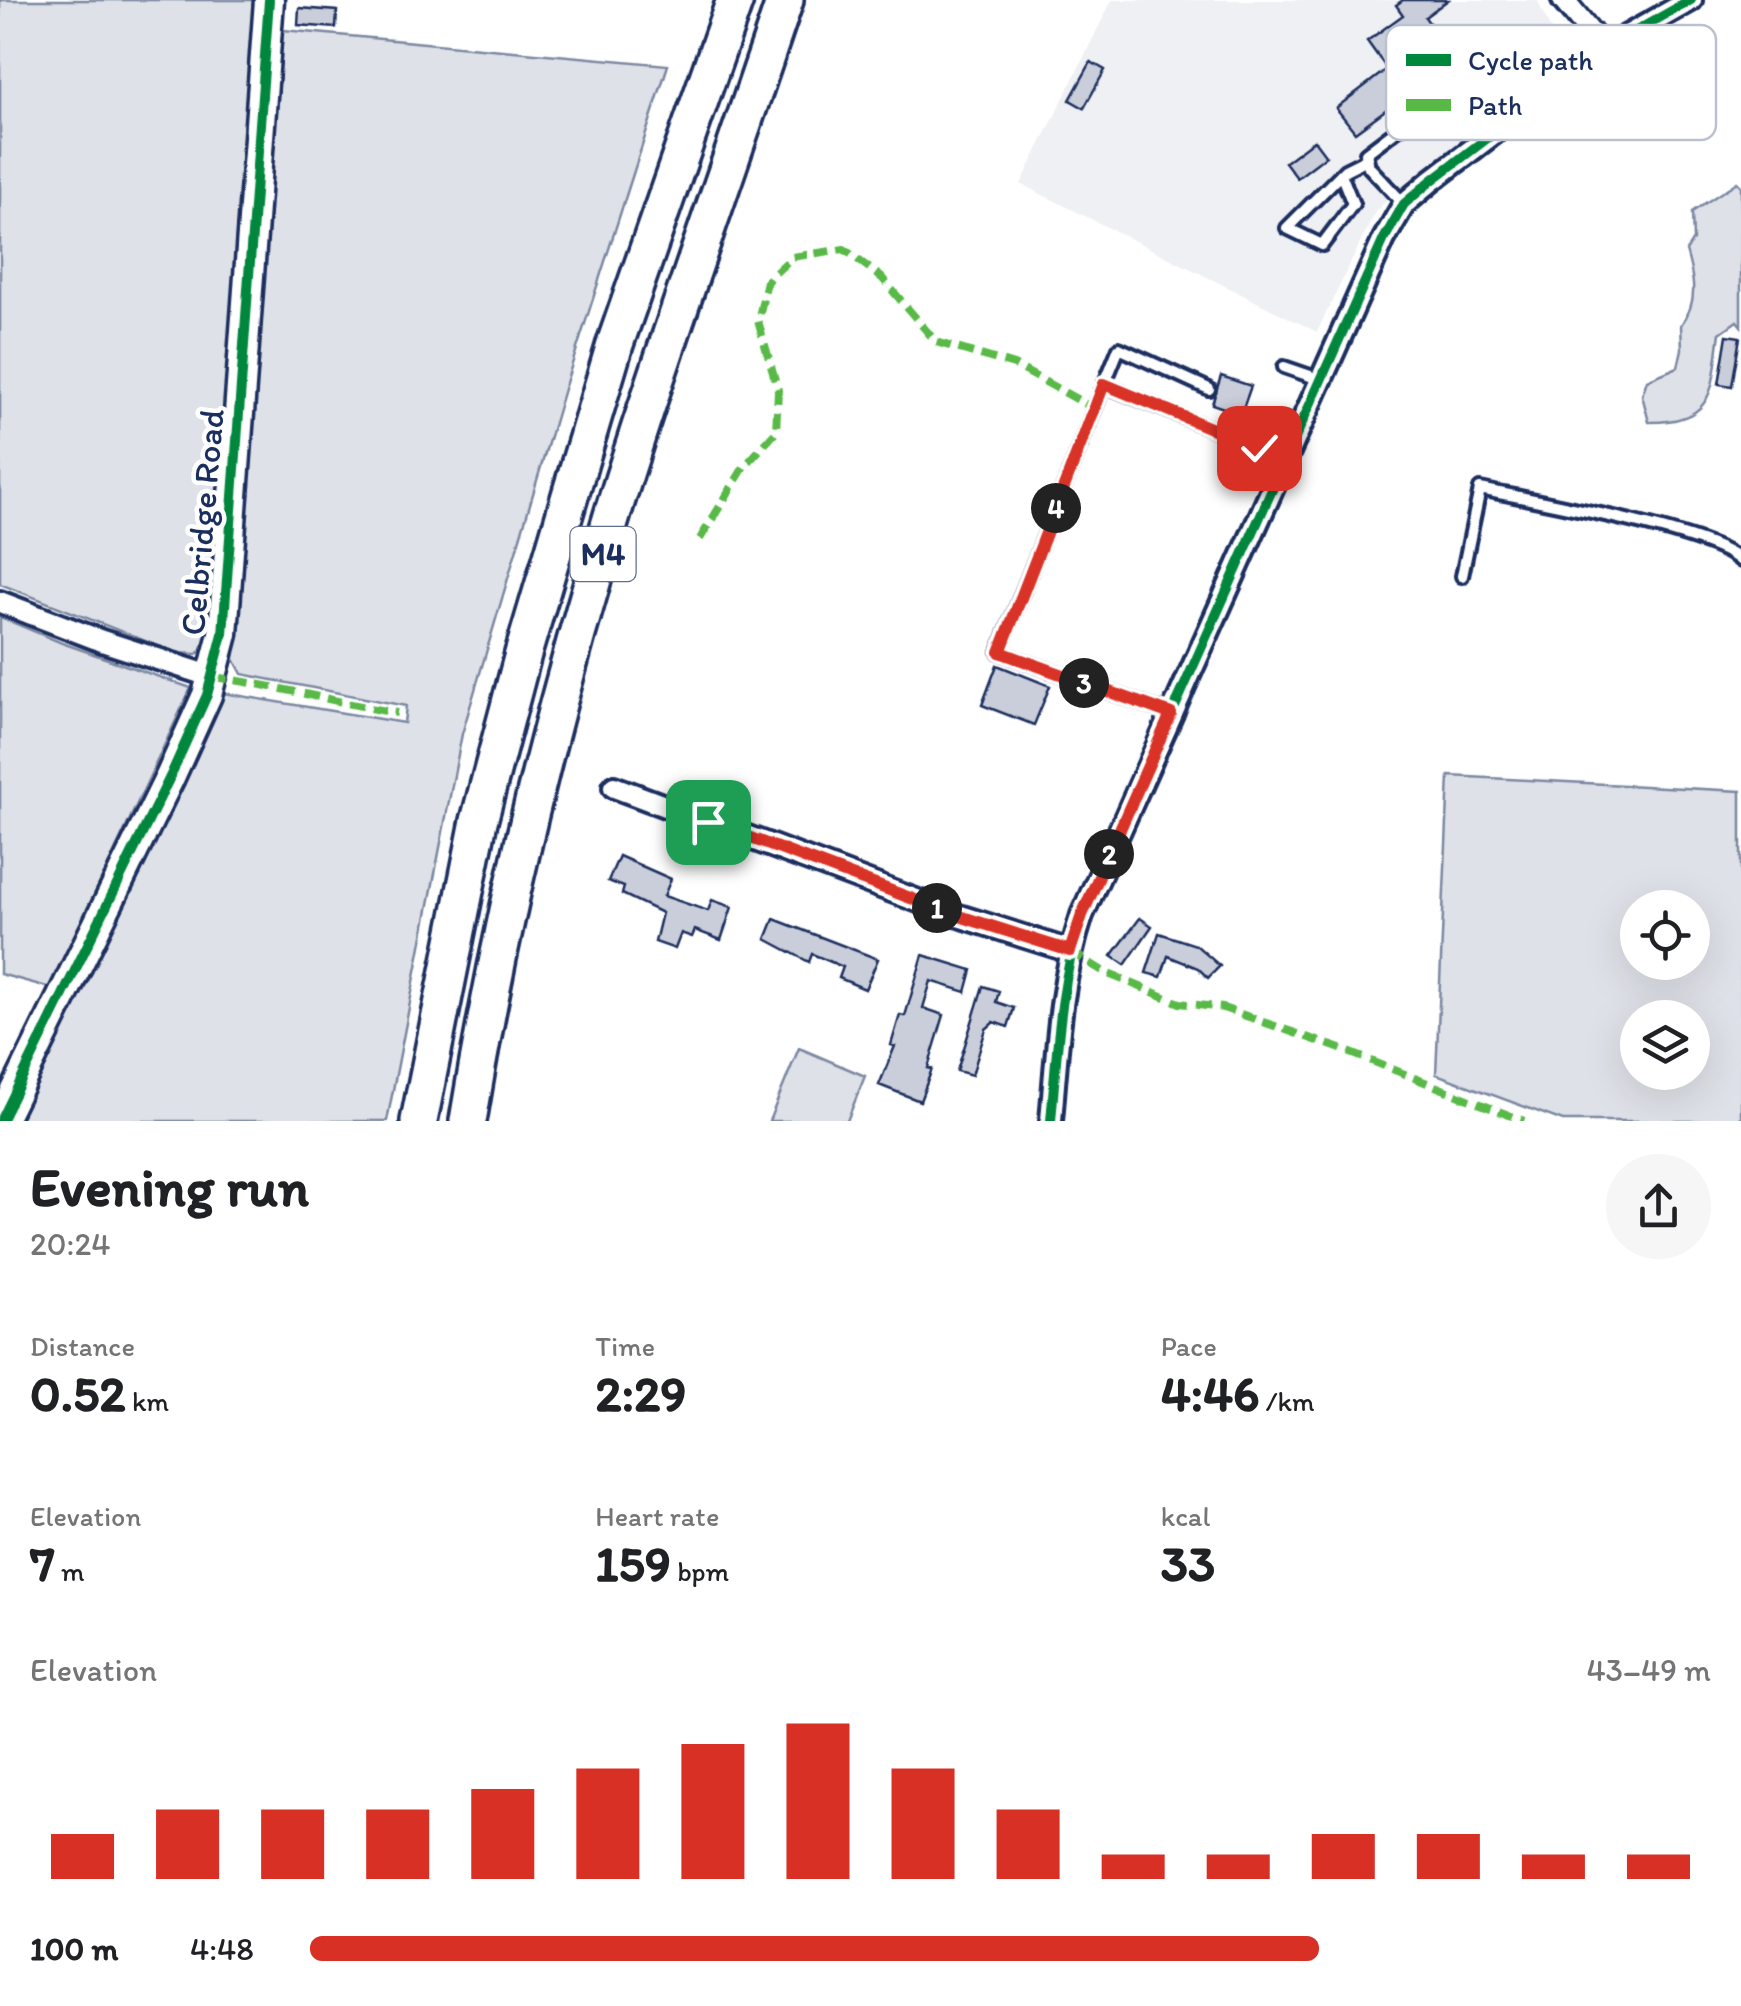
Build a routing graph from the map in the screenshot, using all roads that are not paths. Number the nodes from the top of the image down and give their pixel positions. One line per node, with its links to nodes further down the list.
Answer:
1 (269, 0): 21 (main road, Celbridge Road)
2 (736, 0): 26 (highway, M4)
3 (785, 0): 27 (highway, M4)
4 (1562, 0): 6 (street)
5 (1690, 0): 7 (street)
6 (1584, 25)
7 (1645, 25)
8 (1386, 138): 10 (lane)
9 (1486, 140): 12 (street)
10 (1367, 159): 11 (lane); 12 (lane)
11 (1341, 174): 11 (lane)
12 (1404, 204): 14 (street)
13 (1284, 367): 14 (lane)
14 (1319, 379): 22 (street)
15 (1104, 384): 16 (lane); 17 (lane); 22 (lane)
16 (1209, 388)
17 (1259, 448)
18 (1741, 561): 19 (lane)
19 (1462, 576)
20 (0, 602): 21 (street)
21 (212, 677): 25 (main road, Celbridge Road)
22 (1171, 714): 24 (street)
23 (614, 787): 24 (street)
24 (1070, 951): 28 (street)
25 (1, 1121)
26 (419, 1121)
27 (468, 1121)
28 (1051, 1121)

